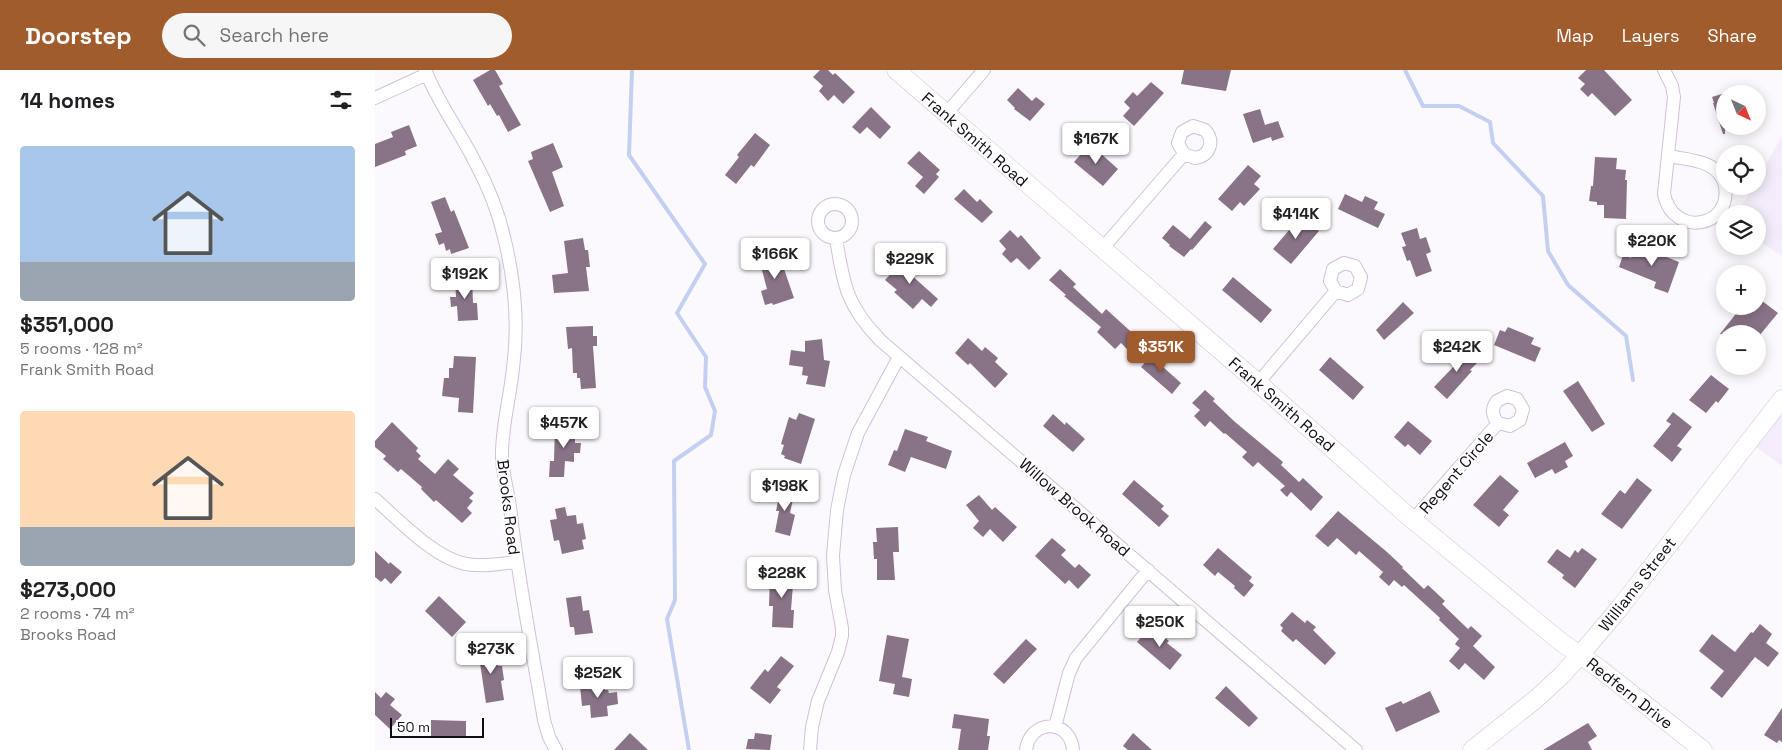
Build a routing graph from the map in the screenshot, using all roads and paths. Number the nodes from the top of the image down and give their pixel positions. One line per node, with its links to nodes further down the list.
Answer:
1 (896, 70): 6 (street, Frank Smith Road)
2 (984, 70): 6 (street)
3 (1664, 70): 8 (street)
4 (426, 72): 5 (street); 20 (street, Brooks Road)
5 (375, 98)
6 (946, 114): 12 (street, Frank Smith Road)
7 (1184, 154): 12 (street)
8 (1668, 156): 9 (street); 10 (street)
9 (1716, 171)
10 (1725, 195)
11 (836, 239): 14 (street, Willow Brook Road)
12 (1102, 248): 15 (street, Frank Smith Road)
13 (1336, 291): 15 (street)
14 (899, 357): 21 (street, Willow Brook Road); 25 (street)
15 (1258, 383): 19 (street, Frank Smith Road)
16 (1782, 399): 22 (street, Williams Street)
17 (1499, 423): 19 (street, Regent Circle)
18 (375, 499): 20 (street)
19 (1413, 520): 22 (street, Frank Smith Road)
20 (516, 562): 24 (street, Brooks Road)
21 (1147, 570): 23 (street); 28 (street, Willow Brook Road)
22 (1580, 655): 29 (street, Williams Street); 30 (street, Redfern Drive)
23 (1055, 727): 26 (street); 27 (street)
24 (556, 750)
25 (810, 750)
26 (1026, 750)
27 (1073, 750)
28 (1356, 750)
29 (1472, 750)
30 (1703, 750)

